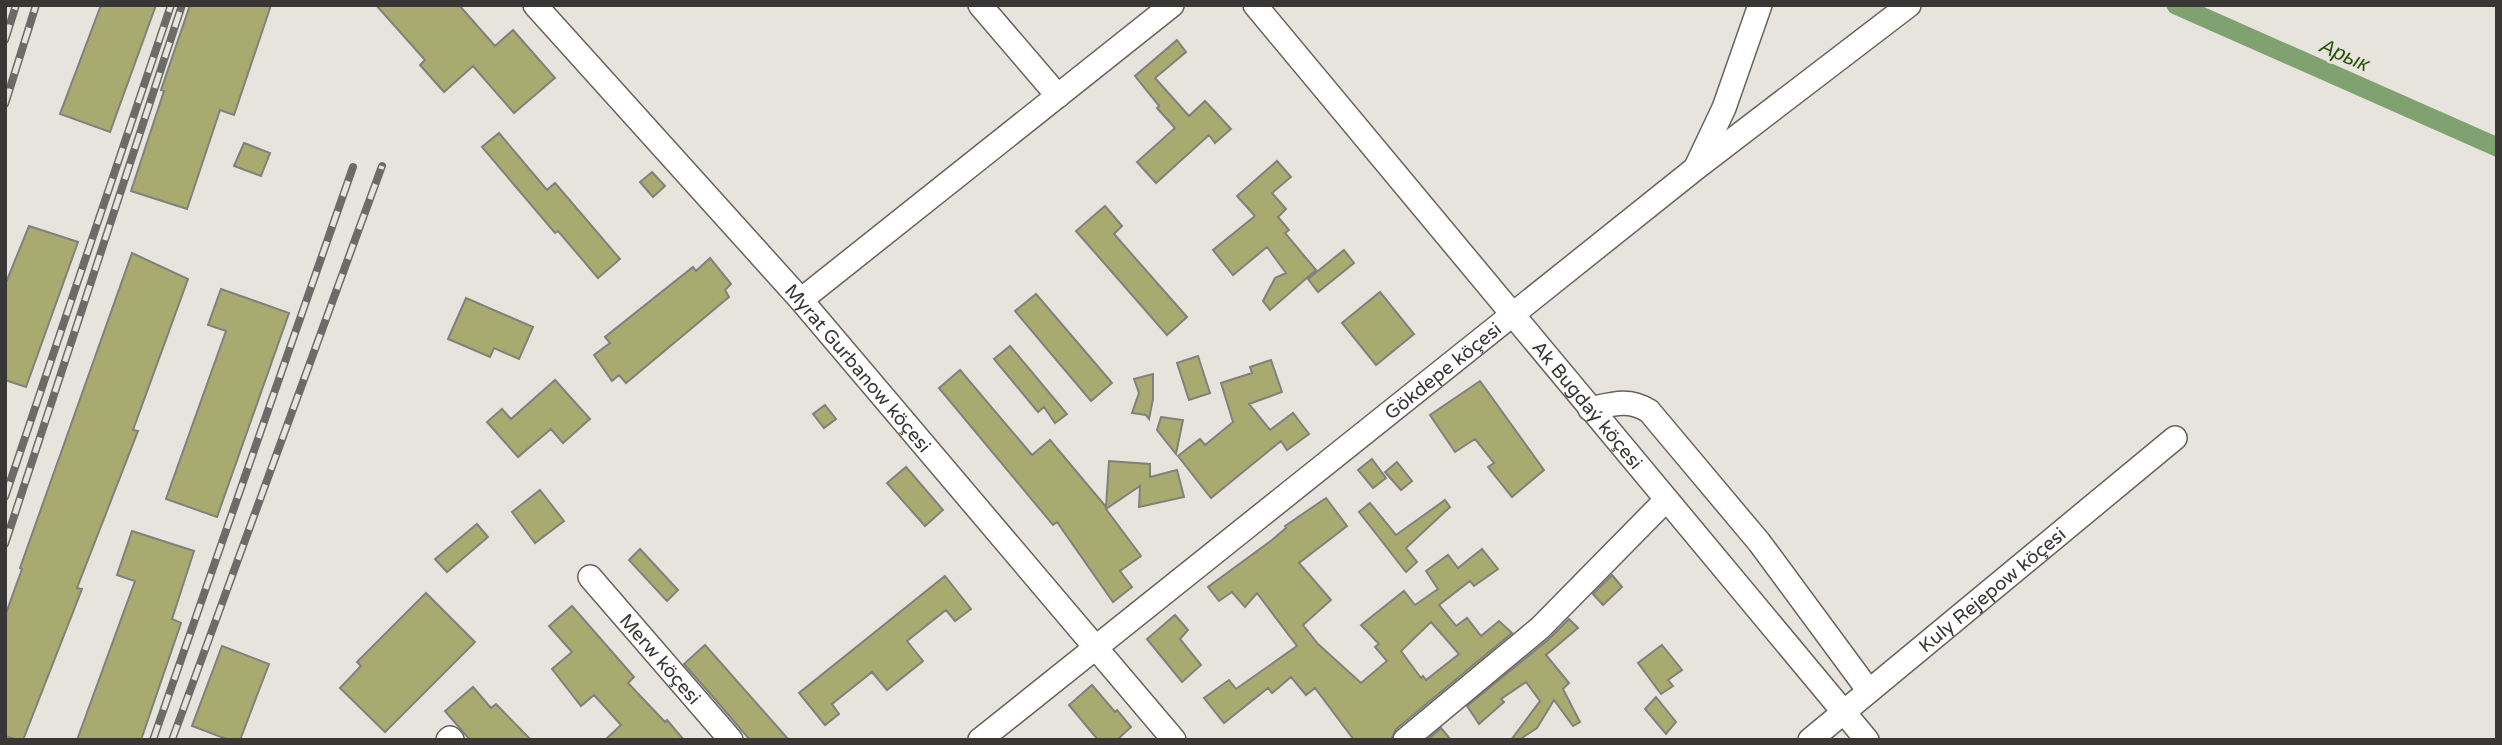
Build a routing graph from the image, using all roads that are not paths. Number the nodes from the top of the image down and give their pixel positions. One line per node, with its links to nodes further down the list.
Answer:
1 (535, 5): 9 (street, Myrat Gurbanow köçesi)
2 (980, 5): 7 (street)
3 (1172, 5): 7 (street)
4 (1255, 5): 10 (street, Ak Bugdaý köçesi)
5 (1760, 5): 8 (street)
6 (1909, 5): 8 (street, Gökdepe köçesi)
7 (1058, 96): 9 (street)
8 (1696, 168): 10 (street, Gökdepe köçesi)
9 (801, 300): 15 (street, Myrat Gurbanow köçesi)
10 (1512, 315): 11 (street, Ak Bugdaý köçesi); 15 (street, Gökdepe köçesi)
11 (1590, 409): 13 (street, Ak Bugdaý köçesi); 16 (street)
12 (2175, 438): 16 (street, Kuly Rejepow köçesi)
13 (1666, 500): 17 (street, Ak Bugdaý köçesi); 21 (street)
14 (590, 577): 18 (street, Merw köçesi)
15 (1096, 649): 19 (street, Gökdepe köçesi); 20 (street, Myrat Gurbanow köçesi)
16 (1869, 691): 17 (street, Kuly Rejepow köçesi)
17 (1843, 713): 22 (street, Kuly Rejepow köçesi); 23 (street, Ak Bugdaý köçesi)
18 (731, 740)
19 (980, 740)
20 (1174, 740)
21 (1405, 740)
22 (1810, 740)
23 (1867, 740)

